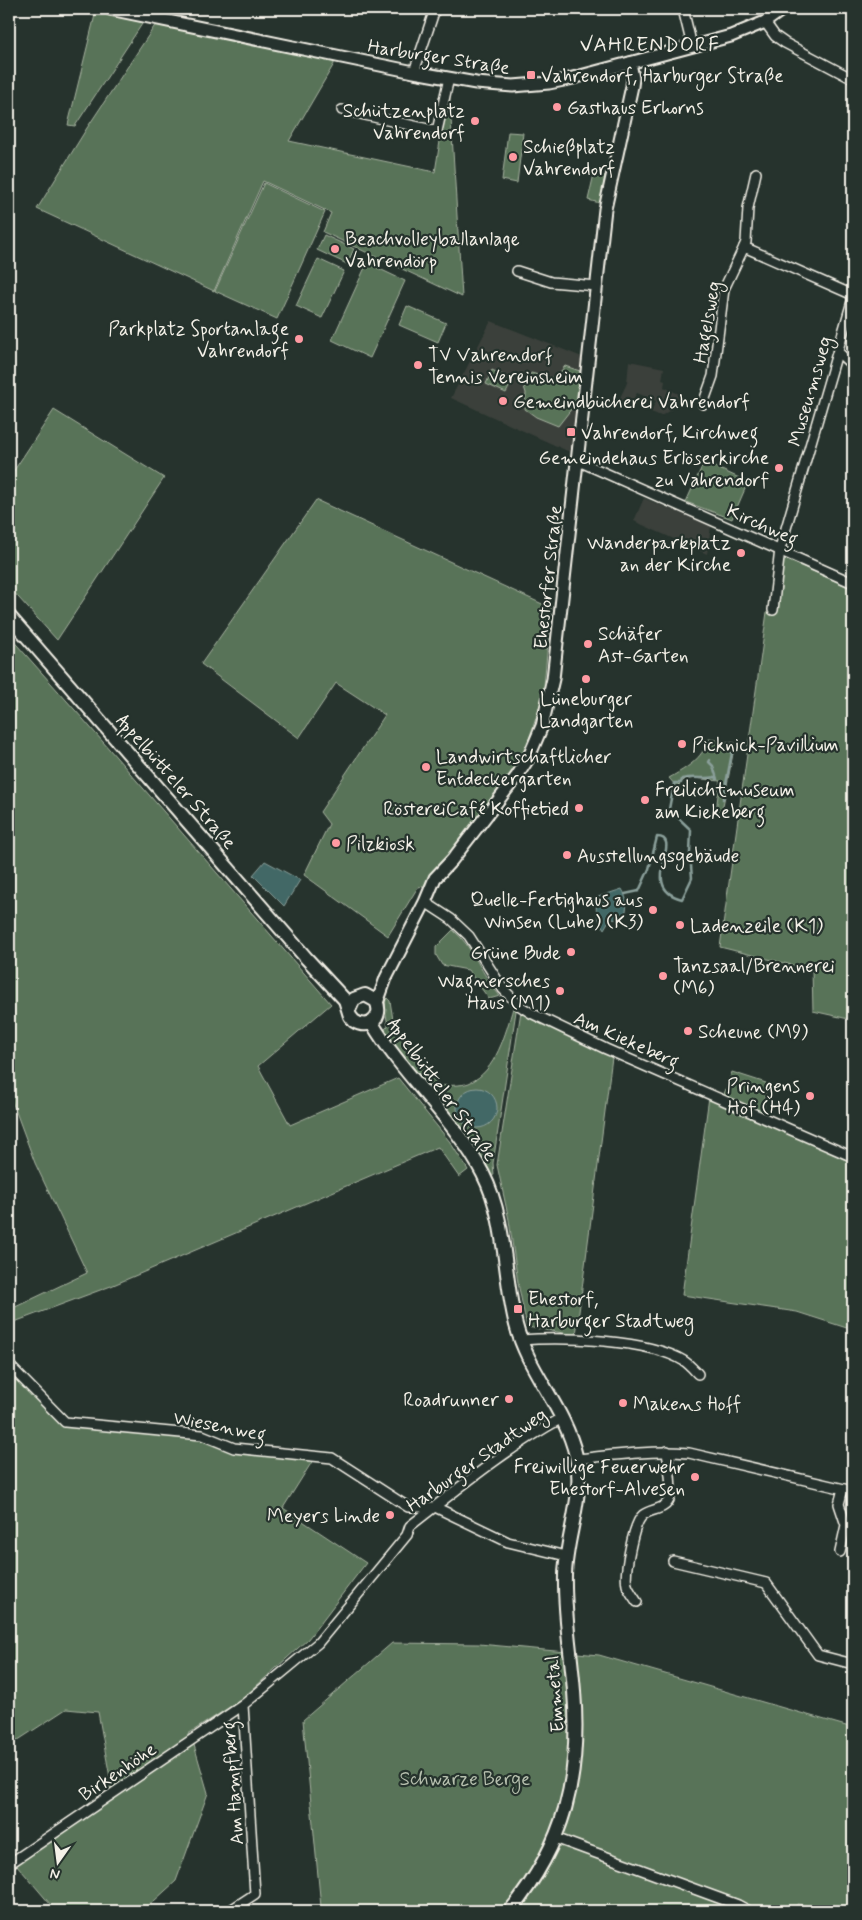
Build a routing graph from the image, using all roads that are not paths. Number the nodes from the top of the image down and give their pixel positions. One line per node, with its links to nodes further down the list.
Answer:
1 (110, 9): 8 (street, Harburger Straße)
2 (435, 9): 8 (street)
3 (683, 9): 6 (street)
4 (783, 9): 5 (street, Harburger Straße)
5 (764, 22): 6 (street, Harburger Straße); 10 (street)
6 (692, 46): 7 (street, Harburger Straße)
7 (630, 62): 9 (street, Harburger Straße); 15 (street, Ehestorfer Straße)
8 (414, 72): 9 (street, Harburger Straße)
9 (449, 78): 11 (street)
10 (853, 79)
11 (342, 110)
12 (756, 173): 13 (street, Hagelsweg)
13 (744, 247): 16 (street); 19 (street, Hagelsweg)
14 (517, 271): 15 (street)
15 (596, 286): 20 (street, Ehestorfer Straße)
16 (853, 296): 17 (street, Museumsweg)
17 (838, 352): 18 (street); 21 (street, Museumsweg)
18 (853, 366)
19 (703, 404)
20 (576, 460): 21 (street, Kirchweg); 25 (street, Ehestorfer Straße)
21 (780, 549): 22 (street, Kirchweg); 23 (street, Museumsweg)
22 (853, 583)
23 (773, 610)
24 (9, 616): 26 (main road, Appelbütteler Straße)
25 (425, 902): 27 (street, Ehestorfer Straße); 32 (street, Am Kiekeberg)
26 (317, 970): 28 (main road, Appelbütteler Straße); 30 (main road, Appelbütteler Straße)
27 (386, 978): 28 (street, Ehestorfer Straße); 29 (street, Ehestorfer Straße)
28 (362, 996): 29 (main road); 30 (main road)
29 (377, 1003): 31 (main road)
30 (349, 1010): 31 (main road)
31 (372, 1023): 33 (main road, Appelbütteler Straße)
32 (853, 1157)
33 (520, 1340): 35 (street); 36 (main road, Appelbütteler Straße)
34 (9, 1365): 41 (street, Wiesenweg)
35 (698, 1374)
36 (562, 1418): 38 (main road, Appelbütteler Straße); 41 (street, Harburger Stadtweg)
37 (666, 1451): 38 (street); 39 (street); 46 (street)
38 (577, 1459): 44 (main road, Emmetal)
39 (842, 1489): 40 (street); 43 (street)
40 (853, 1491)
41 (435, 1507): 42 (street, Harburger Stadtweg); 44 (street)
42 (410, 1526): 48 (street, Am Hampfberg)
43 (840, 1552)
44 (566, 1556): 49 (main road, Emmetal)
45 (673, 1561): 47 (street)
46 (637, 1602)
47 (853, 1664)
48 (243, 1705): 50 (street, Birkenhöhe); 51 (street, Am Hampfberg)
49 (555, 1838): 52 (main road, Emmetal); 53 (street)
50 (9, 1864)
51 (229, 1911)
52 (510, 1911)
53 (749, 1911)

